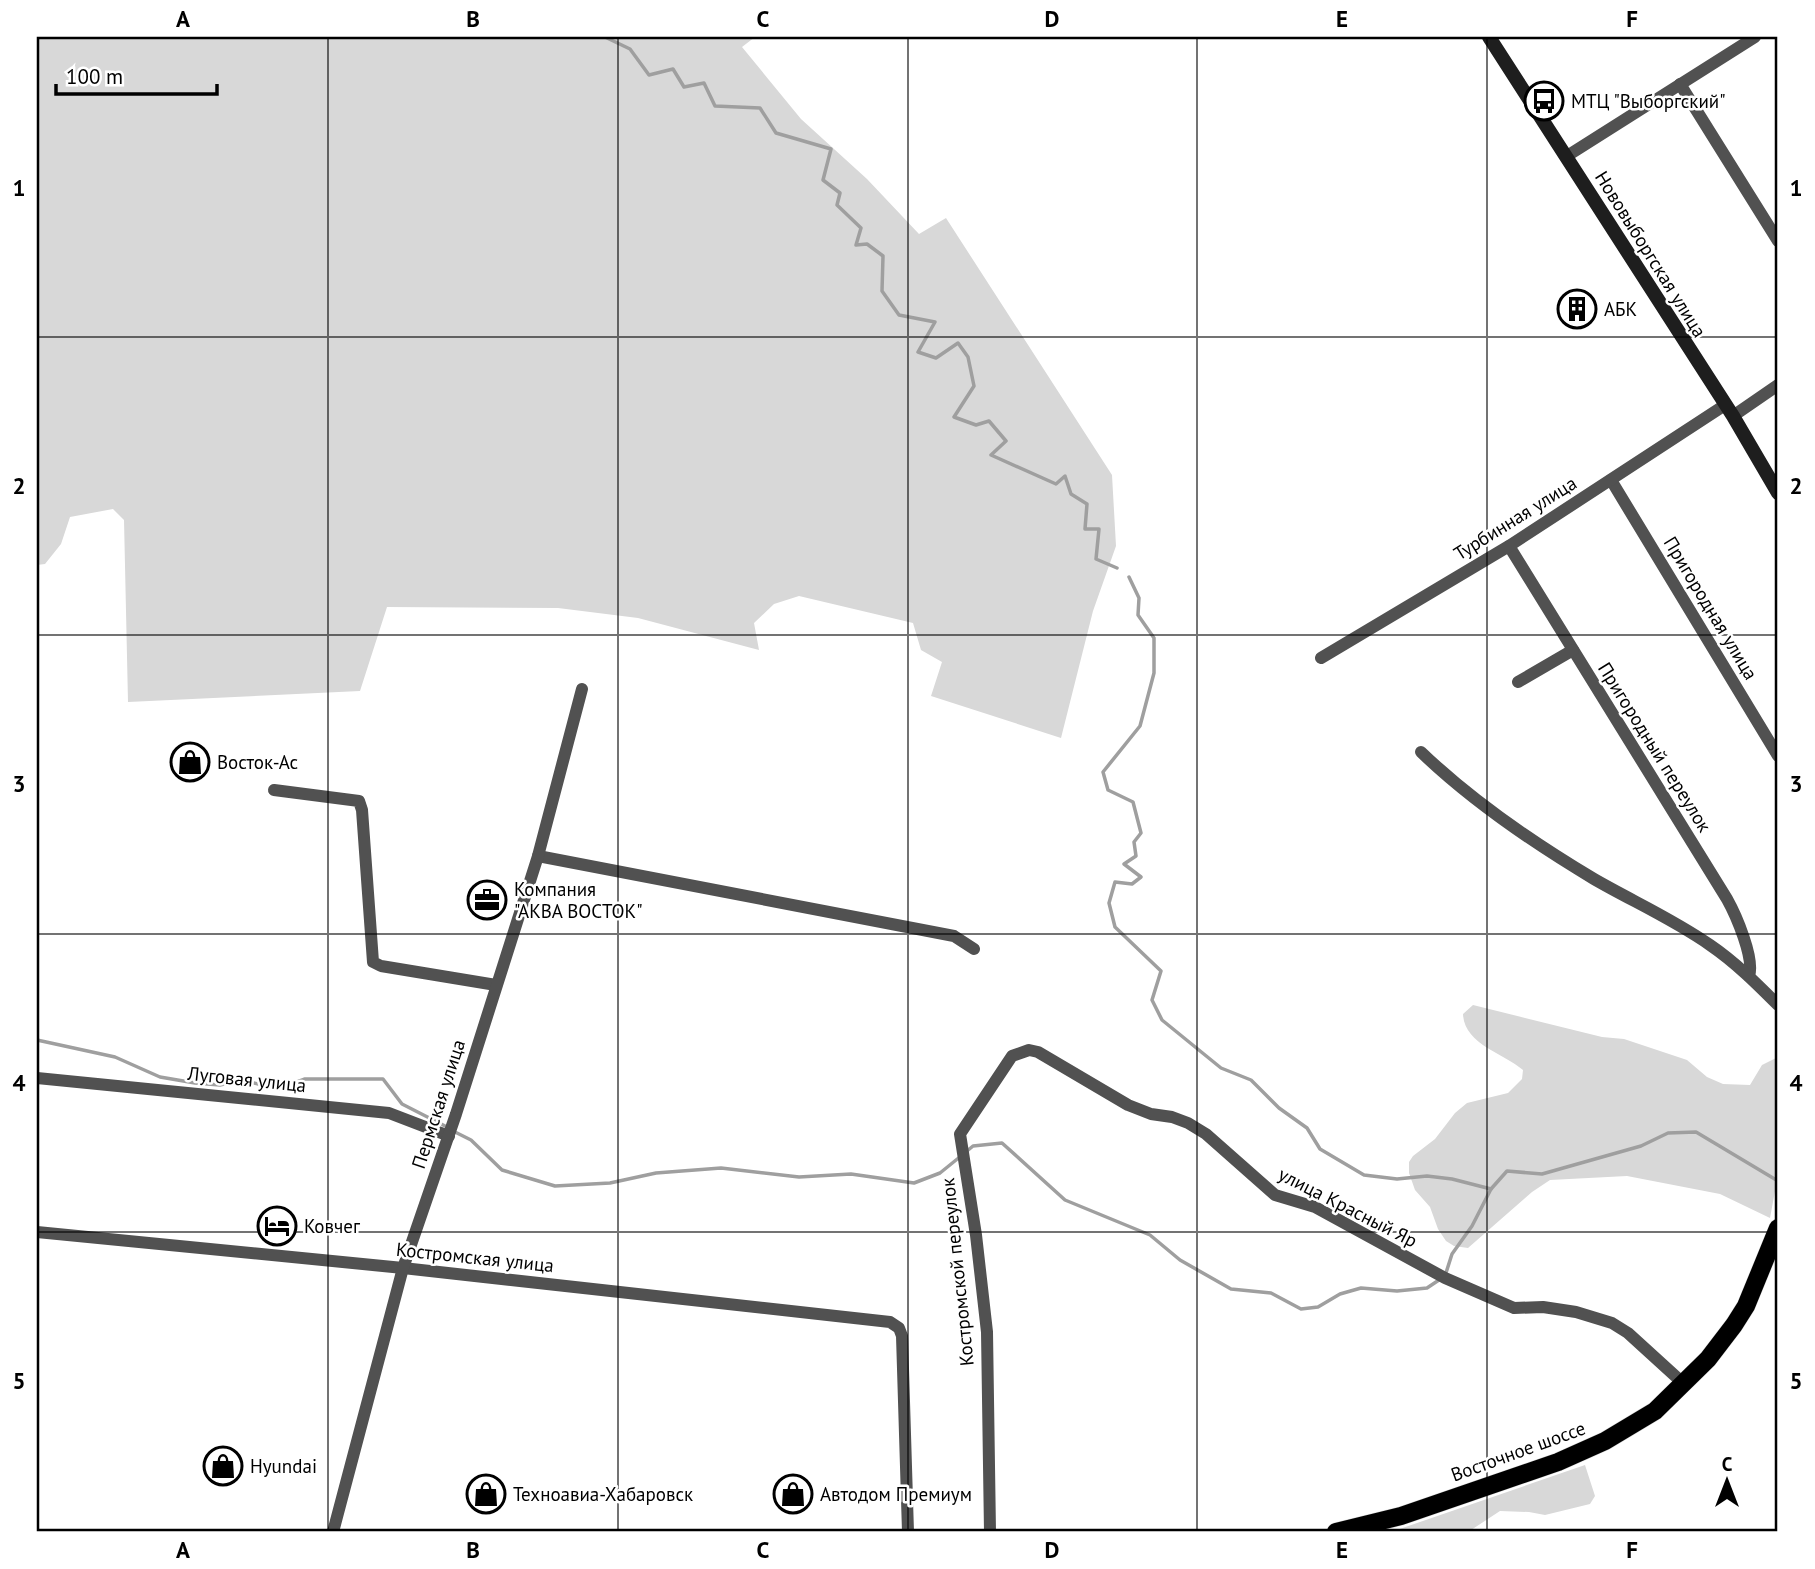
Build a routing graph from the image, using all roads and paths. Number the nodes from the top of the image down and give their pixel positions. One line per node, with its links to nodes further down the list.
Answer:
1 (1489, 37): 4 (street, Нововыборгская улица)
2 (1755, 37): 3 (street)
3 (1680, 84): 4 (street); 5 (street)
4 (1567, 156): 7 (street, Нововыборгская улица)
5 (1778, 242)
6 (1778, 385): 7 (street, Турбинная улица)
7 (1729, 411): 8 (street, Турбинная улица); 9 (street, Нововыборгская улица)
8 (1611, 481): 10 (street, Турбинная улица); 16 (street, Пригородная улица)
9 (1778, 493)
10 (1508, 546): 11 (street, Пригородный переулок); 12 (street, Турбинная улица)
11 (1573, 650): 13 (street); 20 (street, Пригородный переулок)
12 (1321, 658)
13 (1518, 682)
14 (582, 689): 18 (street, Пермская улица)
15 (1421, 752): 20 (street)
16 (1778, 756)
17 (274, 790): 21 (street)
18 (538, 856): 19 (street); 21 (street, Пермская улица)
19 (974, 949)
20 (1749, 976): 22 (street)
21 (496, 985): 25 (street, Пермская улица)
22 (1778, 1005)
23 (37, 1078): 25 (street, Луговая улица)
24 (960, 1135): 29 (street, улица Красный Яр); 32 (street, Костромской переулок)
25 (449, 1136): 28 (street, Пермская улица)
26 (1778, 1228): 29 (main road, Восточное шоссе)
27 (37, 1232): 28 (street, Костромская улица)
28 (403, 1268): 30 (street, Пермская улица); 31 (street, Костромская улица)
29 (1684, 1384): 33 (main road, Восточное шоссе)
30 (333, 1532)
31 (908, 1532)
32 (990, 1532)
33 (1336, 1532)

